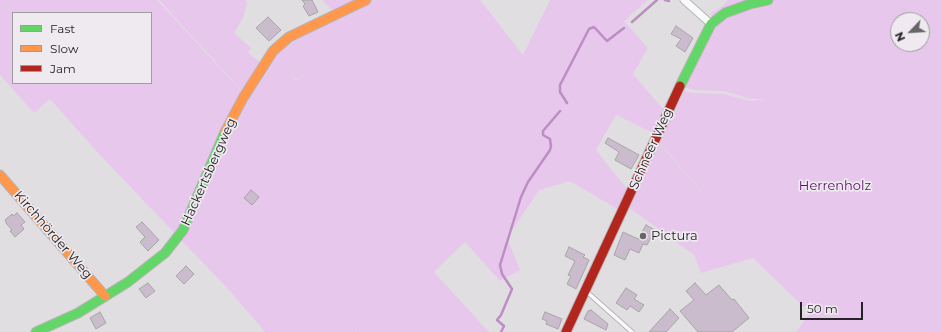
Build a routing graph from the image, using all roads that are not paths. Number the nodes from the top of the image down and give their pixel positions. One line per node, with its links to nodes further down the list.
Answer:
1 (366, 0): 7 (street, Hackertsbergweg)
2 (684, 0): 4 (street)
3 (768, 0): 4 (street, Schneer Weg)
4 (711, 24): 6 (street, Schneer Weg)
5 (0, 175): 7 (street, Kirchhörder Weg)
6 (586, 291): 9 (street, Schneer Weg); 10 (lane)
7 (105, 296): 8 (street, Hackertsbergweg)
8 (36, 332)
9 (566, 332)
10 (632, 332)

